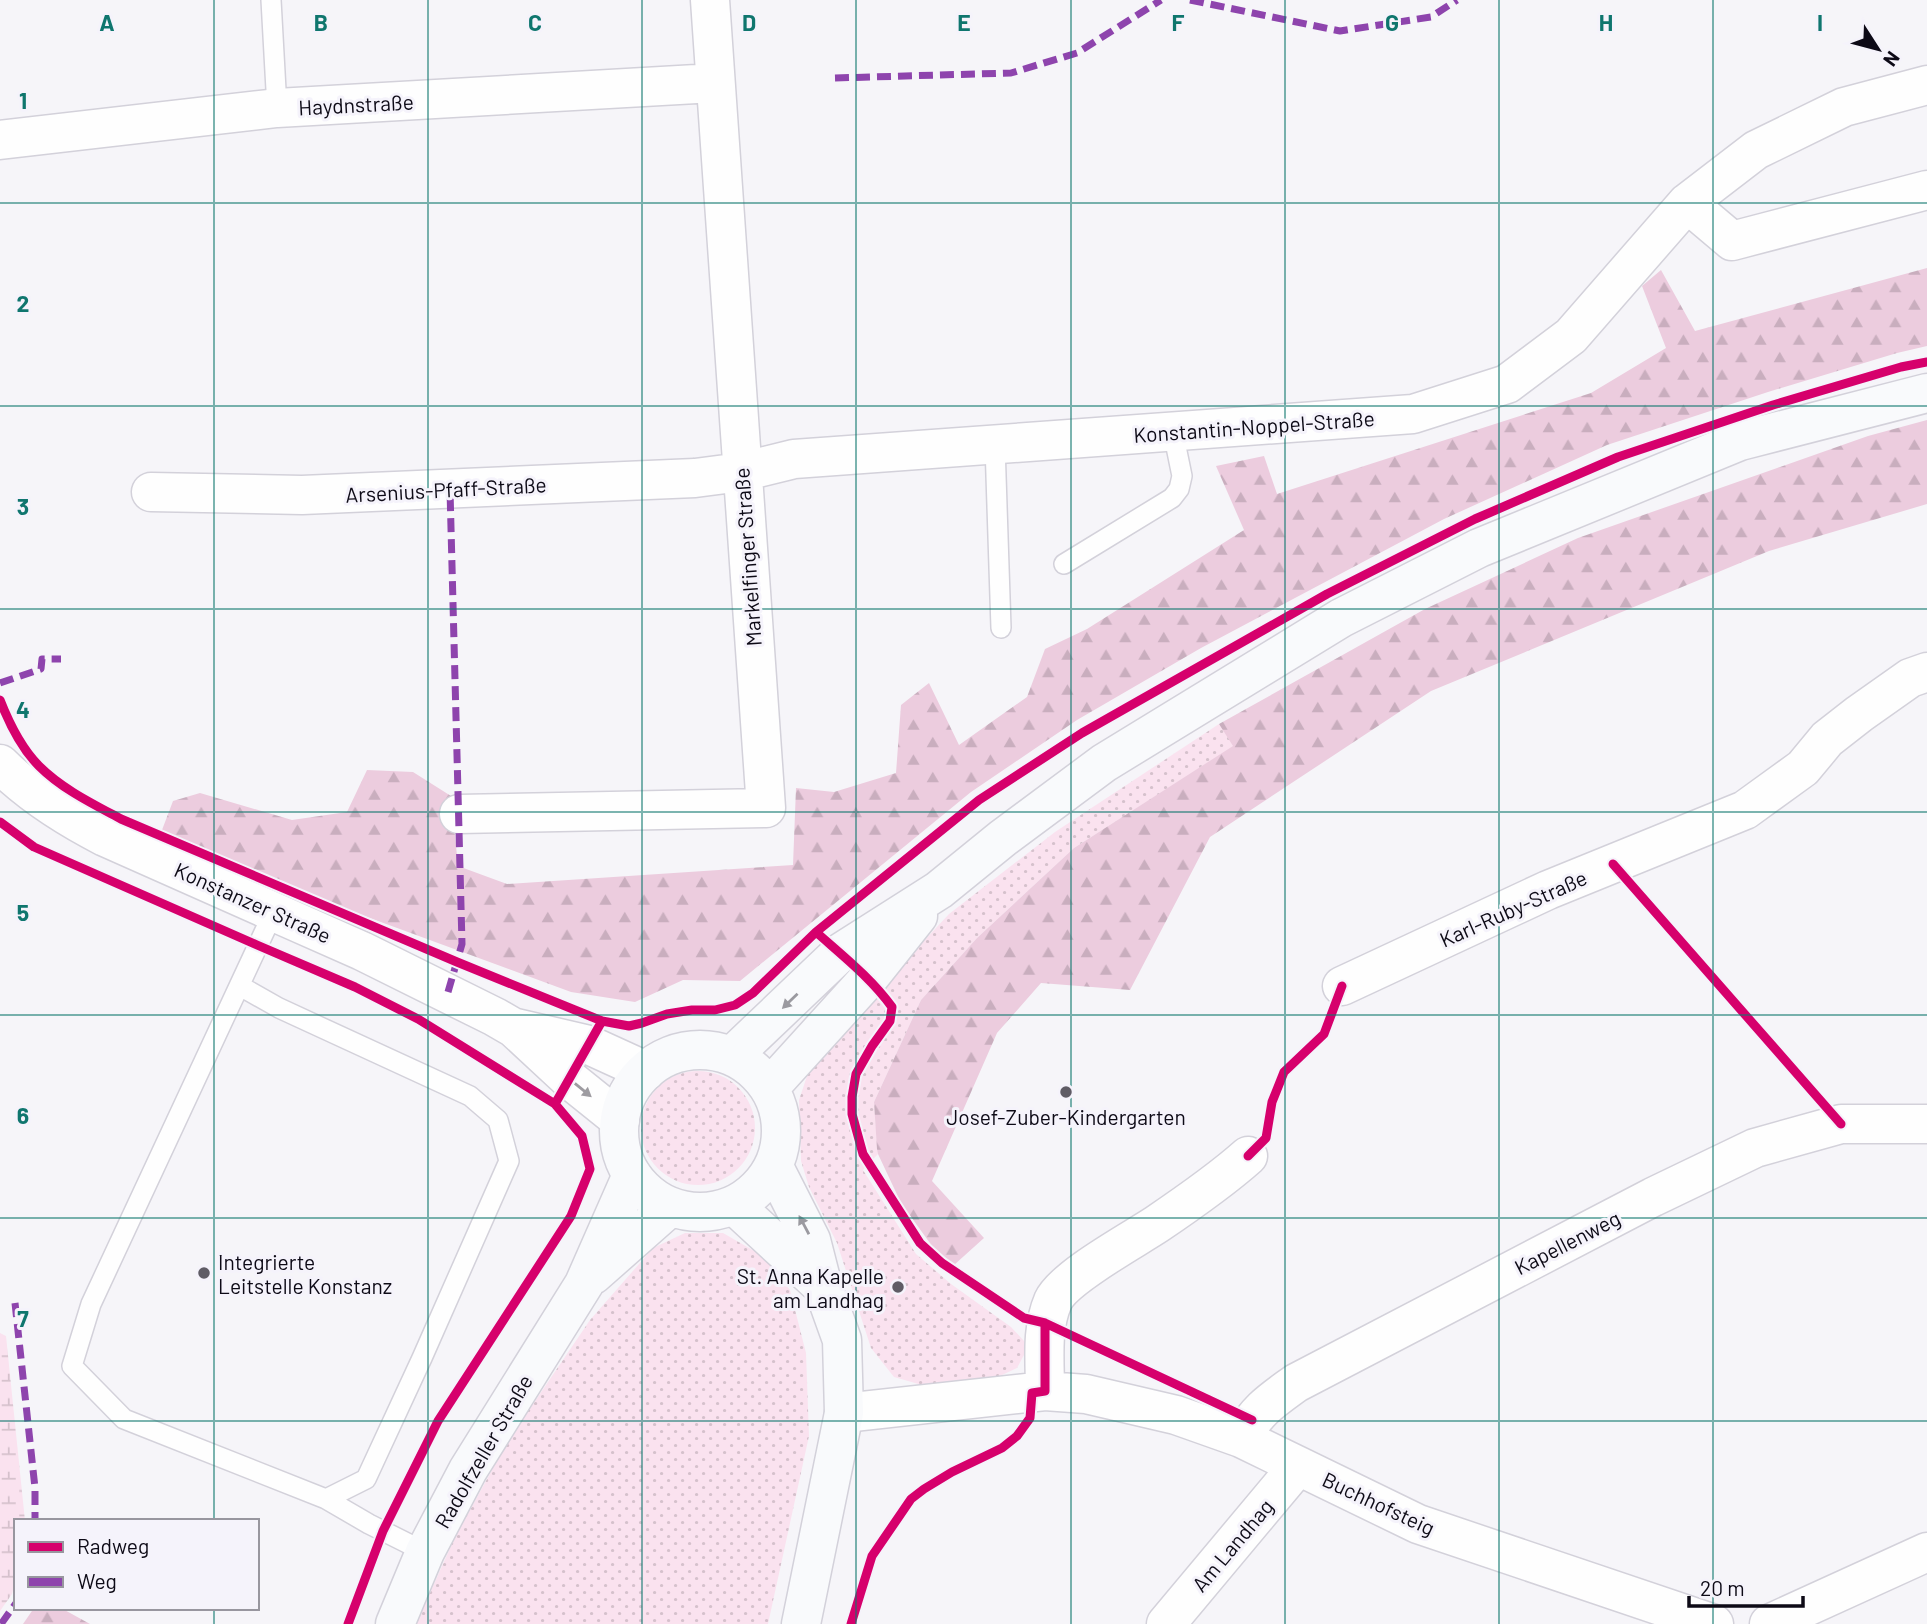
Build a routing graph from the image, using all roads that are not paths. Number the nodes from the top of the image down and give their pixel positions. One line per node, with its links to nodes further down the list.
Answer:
1 (271, 0): 5 (lane)
2 (709, 0): 3 (street, Markelfinger Straße)
3 (714, 83): 5 (street, Haydnstraße); 12 (street, Markelfinger Straße)
4 (1927, 85): 8 (street, Konstantin-Noppel-Straße)
5 (277, 108): 6 (street, Haydnstraße)
6 (0, 140)
7 (1927, 190): 8 (street)
8 (1687, 203): 10 (street, Konstantin-Noppel-Straße)
9 (1927, 393): 19 (street)
10 (1173, 432): 11 (street, Konstantin-Noppel-Straße); 14 (lane)
11 (995, 445): 12 (street, Konstantin-Noppel-Straße); 15 (lane)
12 (741, 471): 13 (street, Arsenius-Pfaff-Straße); 18 (street, Markelfinger Straße)
13 (151, 492)
14 (1065, 564)
15 (1001, 628)
16 (1927, 672): 22 (street, Karl-Ruby-Straße)
17 (0, 764): 20 (street, Konstanzer Straße)
18 (458, 814)
19 (939, 890): 24 (street, one-way to 24); 26 (street)
20 (274, 911): 21 (lane); 23 (street, Konstanzer Straße)
21 (240, 986): 40 (lane); 40 (lane)
22 (1342, 986)
23 (514, 1028): 25 (street, Konstanzer Straße); 27 (street, Konstanzer Straße, one-way to 27)
24 (733, 1055): 25 (street); 26 (street)
25 (646, 1070): 27 (street)
26 (770, 1087): 30 (street)
27 (620, 1120): 31 (street)
28 (1927, 1124): 38 (street, Kapellenweg)
29 (1248, 1156): 36 (street)
30 (774, 1167): 32 (street); 35 (street, one-way to 30)
31 (632, 1175): 33 (street); 34 (street)
32 (734, 1205): 33 (street); 35 (street)
33 (670, 1207): 34 (street)
34 (584, 1284): 41 (street, Radolfzeller Straße)
35 (823, 1286): 37 (street)
36 (1045, 1391): 37 (street, Buchhofsteig); 38 (street, Buchhofsteig)
37 (844, 1413): 44 (street)
38 (1241, 1438): 39 (street, Buchhofsteig)
39 (1298, 1466): 45 (street, Am Landhag); 46 (street, Buchhofsteig)
40 (326, 1499): 41 (lane)
41 (425, 1552): 43 (street, Radolfzeller Straße)
42 (1927, 1552): 47 (street)
43 (395, 1624)
44 (801, 1624)
45 (1166, 1624)
46 (1714, 1624)
47 (1769, 1624)

